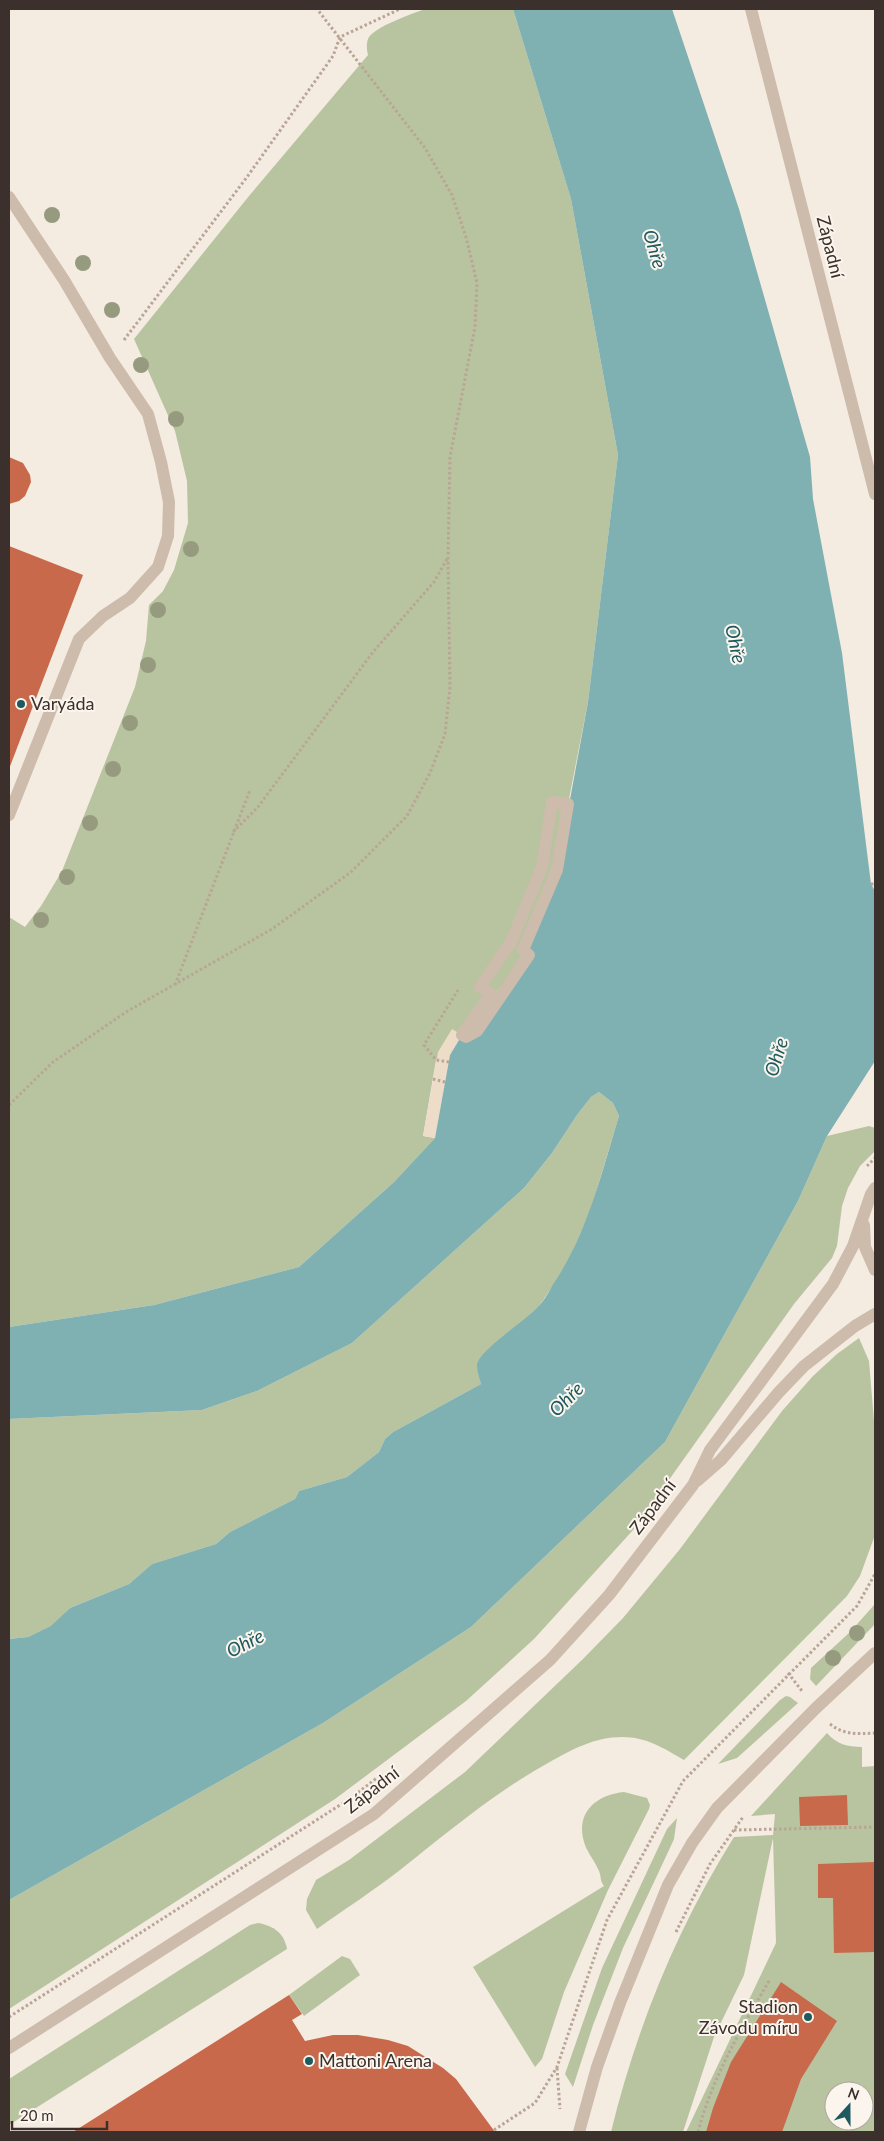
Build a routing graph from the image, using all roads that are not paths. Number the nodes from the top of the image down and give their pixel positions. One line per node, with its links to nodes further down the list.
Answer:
1 (751, 9): 3 (street, Západní)
2 (9, 197): 4 (street)
3 (875, 494)
4 (9, 814)
5 (557, 870): 5 (street)
6 (875, 1188): 7 (street, Západní)
7 (863, 1220): 8 (street, Západní); 10 (street, Západní)
8 (875, 1270)
9 (875, 1314): 10 (street, Západní)
10 (693, 1485): 12 (street, Západní)
11 (875, 1653): 13 (street)
12 (9, 2048)
13 (579, 2132)

